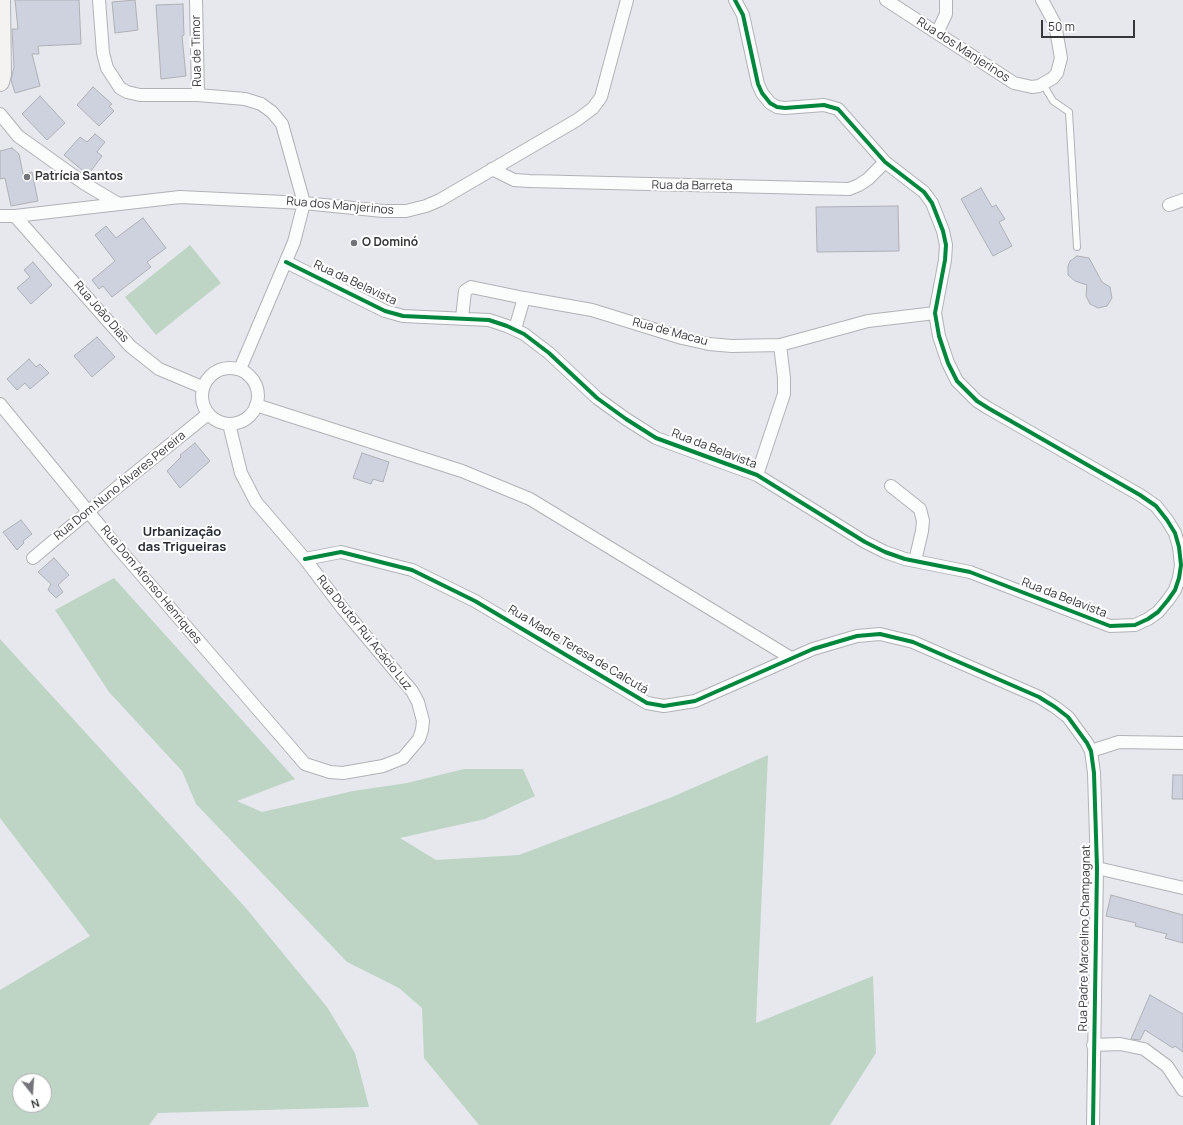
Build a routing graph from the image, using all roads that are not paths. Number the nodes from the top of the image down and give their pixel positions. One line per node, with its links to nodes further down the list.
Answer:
1 (1, 0): 10 (street)
2 (99, 0): 12 (street)
3 (196, 0): 12 (street, Rua de Timor)
4 (627, 0): 15 (street, Rua dos Manjerinos)
5 (735, 0): 14 (street, Rua da Belavista)
6 (886, 0): 9 (street, Rua dos Manjerinos)
7 (946, 0): 9 (street)
8 (1042, 0): 11 (street)
9 (937, 33): 11 (street, Rua dos Manjerinos)
10 (0, 82)
11 (1043, 84): 22 (lane)
12 (198, 95): 18 (street, Rua de Timor)
13 (0, 114): 17 (street)
14 (885, 162): 15 (street, Rua da Barreta); 25 (street, Rua da Belavista)
15 (492, 169): 18 (street, Rua dos Manjerinos)
16 (1183, 200): 19 (street)
17 (117, 203): 18 (street, Rua dos Manjerinos); 21 (street, Rua dos Manjerinos)
18 (304, 203): 23 (street)
19 (1169, 205)
20 (0, 216): 21 (street, Rua dos Manjerinos)
21 (15, 216): 30 (street, Rua João Dias)
22 (1078, 247)
23 (286, 262): 26 (street, Rua da Belavista); 29 (street)
24 (524, 298): 26 (street, Rua de Macau); 27 (street); 28 (street, Rua de Macau)
25 (935, 313): 28 (street, Rua de Macau); 40 (street, Rua da Belavista)
26 (462, 318): 27 (street, Rua da Belavista)
27 (515, 329): 35 (street, Rua da Belavista)
28 (780, 345): 35 (street)
29 (240, 369): 30 (street); 32 (street)
30 (202, 387): 33 (street)
31 (0, 404): 37 (street, Rua Dom Afonso Henriques)
32 (256, 405): 34 (street); 41 (street)
33 (208, 414): 34 (street); 37 (street, Rua Dom Nuno Álvares Pereira)
34 (229, 424): 39 (street, Rua Doutor Rui Acácio Luz)
35 (757, 475): 40 (street, Rua da Belavista)
36 (891, 486): 40 (street)
37 (88, 511): 38 (street, Rua Dom Nuno Álvares Pereira); 44 (street, Rua Dom Afonso Henriques)
38 (33, 558)
39 (305, 559): 41 (street, Rua Madre Teresa de Calcutá); 44 (street, Rua Doutor Rui Acácio Luz)
40 (915, 561)
41 (791, 658): 43 (street, Rua Madre Teresa de Calcutá)
42 (1183, 743): 43 (street)
43 (1091, 751): 45 (street, Rua Padre Marcelino Champagnat)
44 (305, 764)
45 (1097, 868): 46 (street); 47 (street, Rua Padre Marcelino Champagnat)
46 (1183, 888)
47 (1094, 1045): 48 (street); 49 (street, Rua Padre Marcelino Champagnat)
48 (1183, 1090)
49 (1093, 1125)

